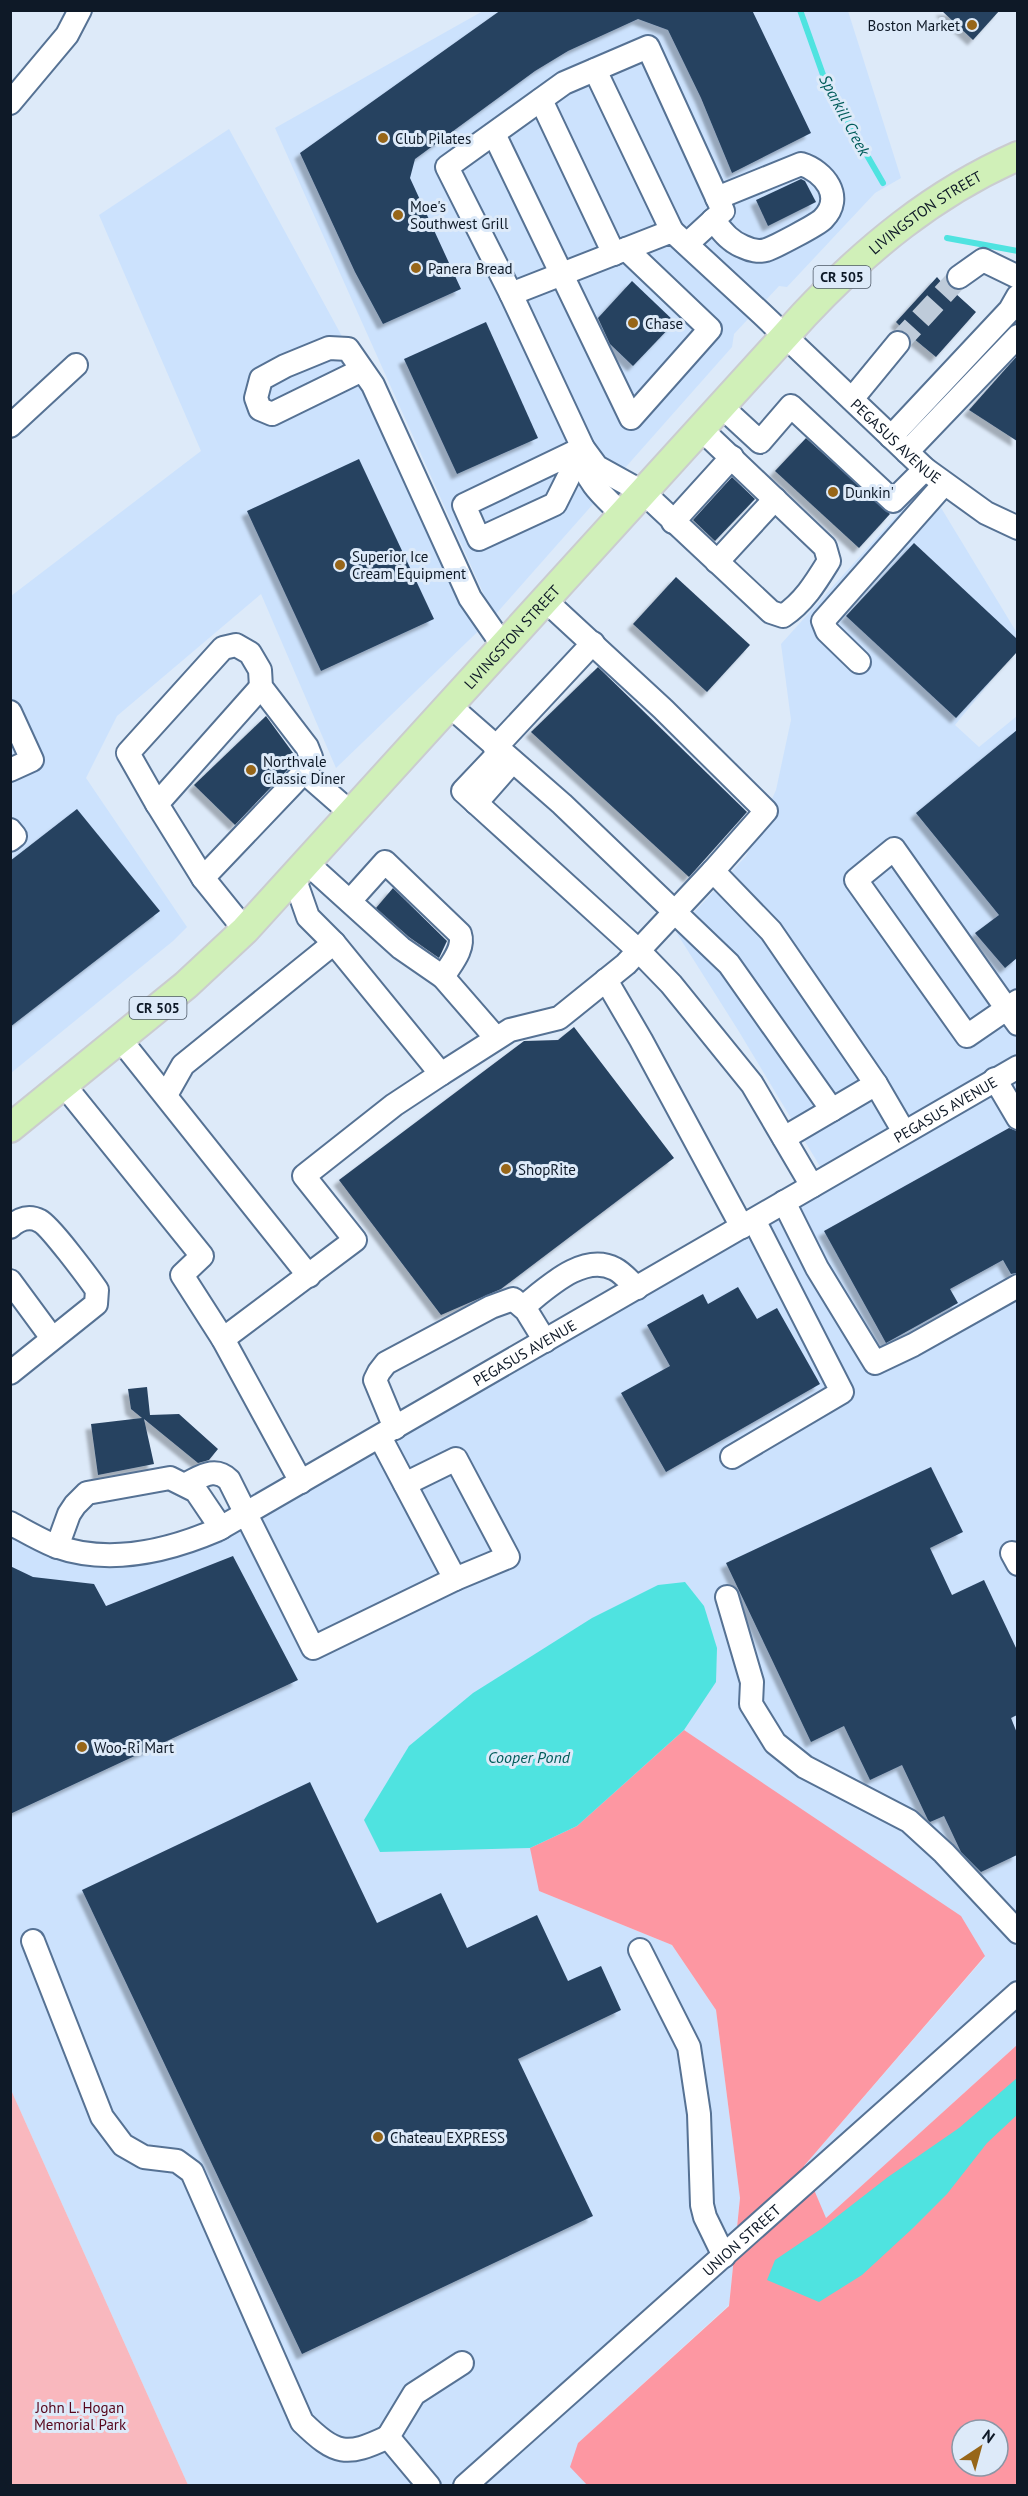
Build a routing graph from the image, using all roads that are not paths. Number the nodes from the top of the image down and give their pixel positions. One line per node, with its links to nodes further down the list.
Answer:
1 (80, 10): 4 (street)
2 (595, 70): 3 (street); 7 (street); 8 (street)
3 (541, 100): 5 (street); 9 (street)
4 (10, 103)
5 (494, 134): 10 (street); 13 (street)
6 (1017, 156): 15 (main road, LIVINGSTON STREET / CR 505)
7 (715, 209): 7 (street); 8 (street)
8 (679, 237): 9 (street); 15 (street, PEGASUS AVENUE)
9 (620, 251): 10 (street); 10 (street)
10 (561, 275): 13 (street)
11 (1017, 276): 12 (street)
12 (959, 277)
13 (511, 294): 25 (street)
14 (1017, 296): 24 (street)
15 (786, 336): 20 (street, PEGASUS AVENUE); 21 (main road, LIVINGSTON STREET / CR 505)
16 (1017, 336): 24 (street)
17 (898, 343): 20 (street)
18 (76, 365): 22 (street)
19 (362, 370): 19 (street); 37 (street)
20 (852, 399): 24 (street, PEGASUS AVENUE)
21 (722, 407): 23 (main road, LIVINGSTON STREET / CR 505); 27 (street)
22 (10, 426)
23 (701, 429): 26 (street); 29 (main road, LIVINGSTON STREET / CR 505)
24 (899, 444): 27 (street, PEGASUS AVENUE)
25 (583, 448): 25 (street); 29 (street); 31 (street)
26 (732, 458): 30 (street); 32 (street)
27 (925, 469): 28 (street, PEGASUS AVENUE)
28 (944, 484): 33 (street, PEGASUS AVENUE); 38 (street)
29 (644, 493): 31 (main road, LIVINGSTON STREET / CR 505); 32 (street)
30 (775, 499): 34 (street); 34 (street)
31 (619, 520): 35 (main road, LIVINGSTON STREET / CR 505)
32 (673, 522): 34 (street)
33 (1017, 528)
34 (717, 562)
35 (546, 601): 36 (street); 37 (main road, LIVINGSTON STREET / CR 505)
36 (593, 643): 42 (street); 50 (street)
37 (504, 647): 40 (main road, LIVINGSTON STREET / CR 505)
38 (859, 662)
39 (261, 687): 44 (street); 45 (street); 45 (street)
40 (450, 706): 42 (street); 46 (main road, LIVINGSTON STREET / CR 505)
41 (10, 712): 43 (street)
42 (502, 754): 53 (street); 56 (street)
43 (10, 770)
44 (304, 772): 46 (street); 51 (street)
45 (157, 804): 51 (street)
46 (352, 814): 49 (main road, LIVINGSTON STREET / CR 505)
47 (10, 830): 48 (street)
48 (10, 840)
49 (301, 870): 52 (street); 54 (main road, LIVINGSTON STREET / CR 505); 55 (street)
50 (712, 871): 53 (street); 65 (street)
51 (203, 878): 54 (street)
52 (350, 901): 57 (street); 57 (street)
53 (675, 912): 56 (street); 68 (street)
54 (244, 930): 61 (main road, LIVINGSTON STREET / CR 505)
55 (334, 943): 63 (street); 67 (street)
56 (639, 951): 58 (street); 72 (street)
57 (443, 977): 60 (street)
58 (606, 980): 60 (street); 75 (street)
59 (1014, 1011): 59 (street)
60 (496, 1038): 63 (street)
61 (120, 1039): 66 (main road, LIVINGSTON STREET / CR 505); 67 (street)
62 (1017, 1067): 64 (street, PEGASUS AVENUE)
63 (441, 1074): 77 (street)
64 (995, 1079): 70 (street); 71 (street, PEGASUS AVENUE)
65 (876, 1084): 68 (street); 71 (street)
66 (64, 1085): 69 (main road, LIVINGSTON STREET / CR 505); 83 (street)
67 (166, 1095): 77 (street)
68 (832, 1110): 72 (street)
69 (14, 1118)
70 (1017, 1118)
71 (904, 1132): 73 (street, PEGASUS AVENUE)
72 (784, 1138): 73 (street)
73 (812, 1186): 74 (street, PEGASUS AVENUE)
74 (784, 1202): 75 (street, PEGASUS AVENUE); 79 (street)
75 (747, 1223): 80 (street, PEGASUS AVENUE); 87 (street)
76 (10, 1227): 82 (street)
77 (309, 1276): 83 (street)
78 (10, 1281): 82 (street)
79 (1017, 1286)
80 (637, 1288): 81 (street); 84 (street, PEGASUS AVENUE)
81 (523, 1307): 84 (street); 86 (street)
82 (52, 1338): 85 (street)
83 (223, 1340): 88 (street)
84 (545, 1341): 86 (street, PEGASUS AVENUE)
85 (10, 1373)
86 (387, 1432): 88 (street, PEGASUS AVENUE); 90 (street)
87 (732, 1457)
88 (301, 1482): 91 (street, PEGASUS AVENUE)
89 (186, 1484): 91 (street); 93 (street); 94 (street)
90 (405, 1484): 95 (street); 95 (street)
91 (246, 1514): 93 (street, PEGASUS AVENUE); 95 (street)
92 (10, 1523): 94 (street, PEGASUS AVENUE)
93 (220, 1528): 94 (street, PEGASUS AVENUE)
94 (57, 1546)
95 (455, 1579)
96 (727, 1597): 97 (street)
97 (1017, 1932)
98 (33, 1941): 103 (street)
99 (640, 1950): 101 (street)
100 (1017, 1993): 101 (street, UNION STREET)
101 (724, 2256): 105 (street, UNION STREET)
102 (462, 2363): 103 (street)
103 (388, 2437): 104 (street)
104 (429, 2486)
105 (465, 2486)

